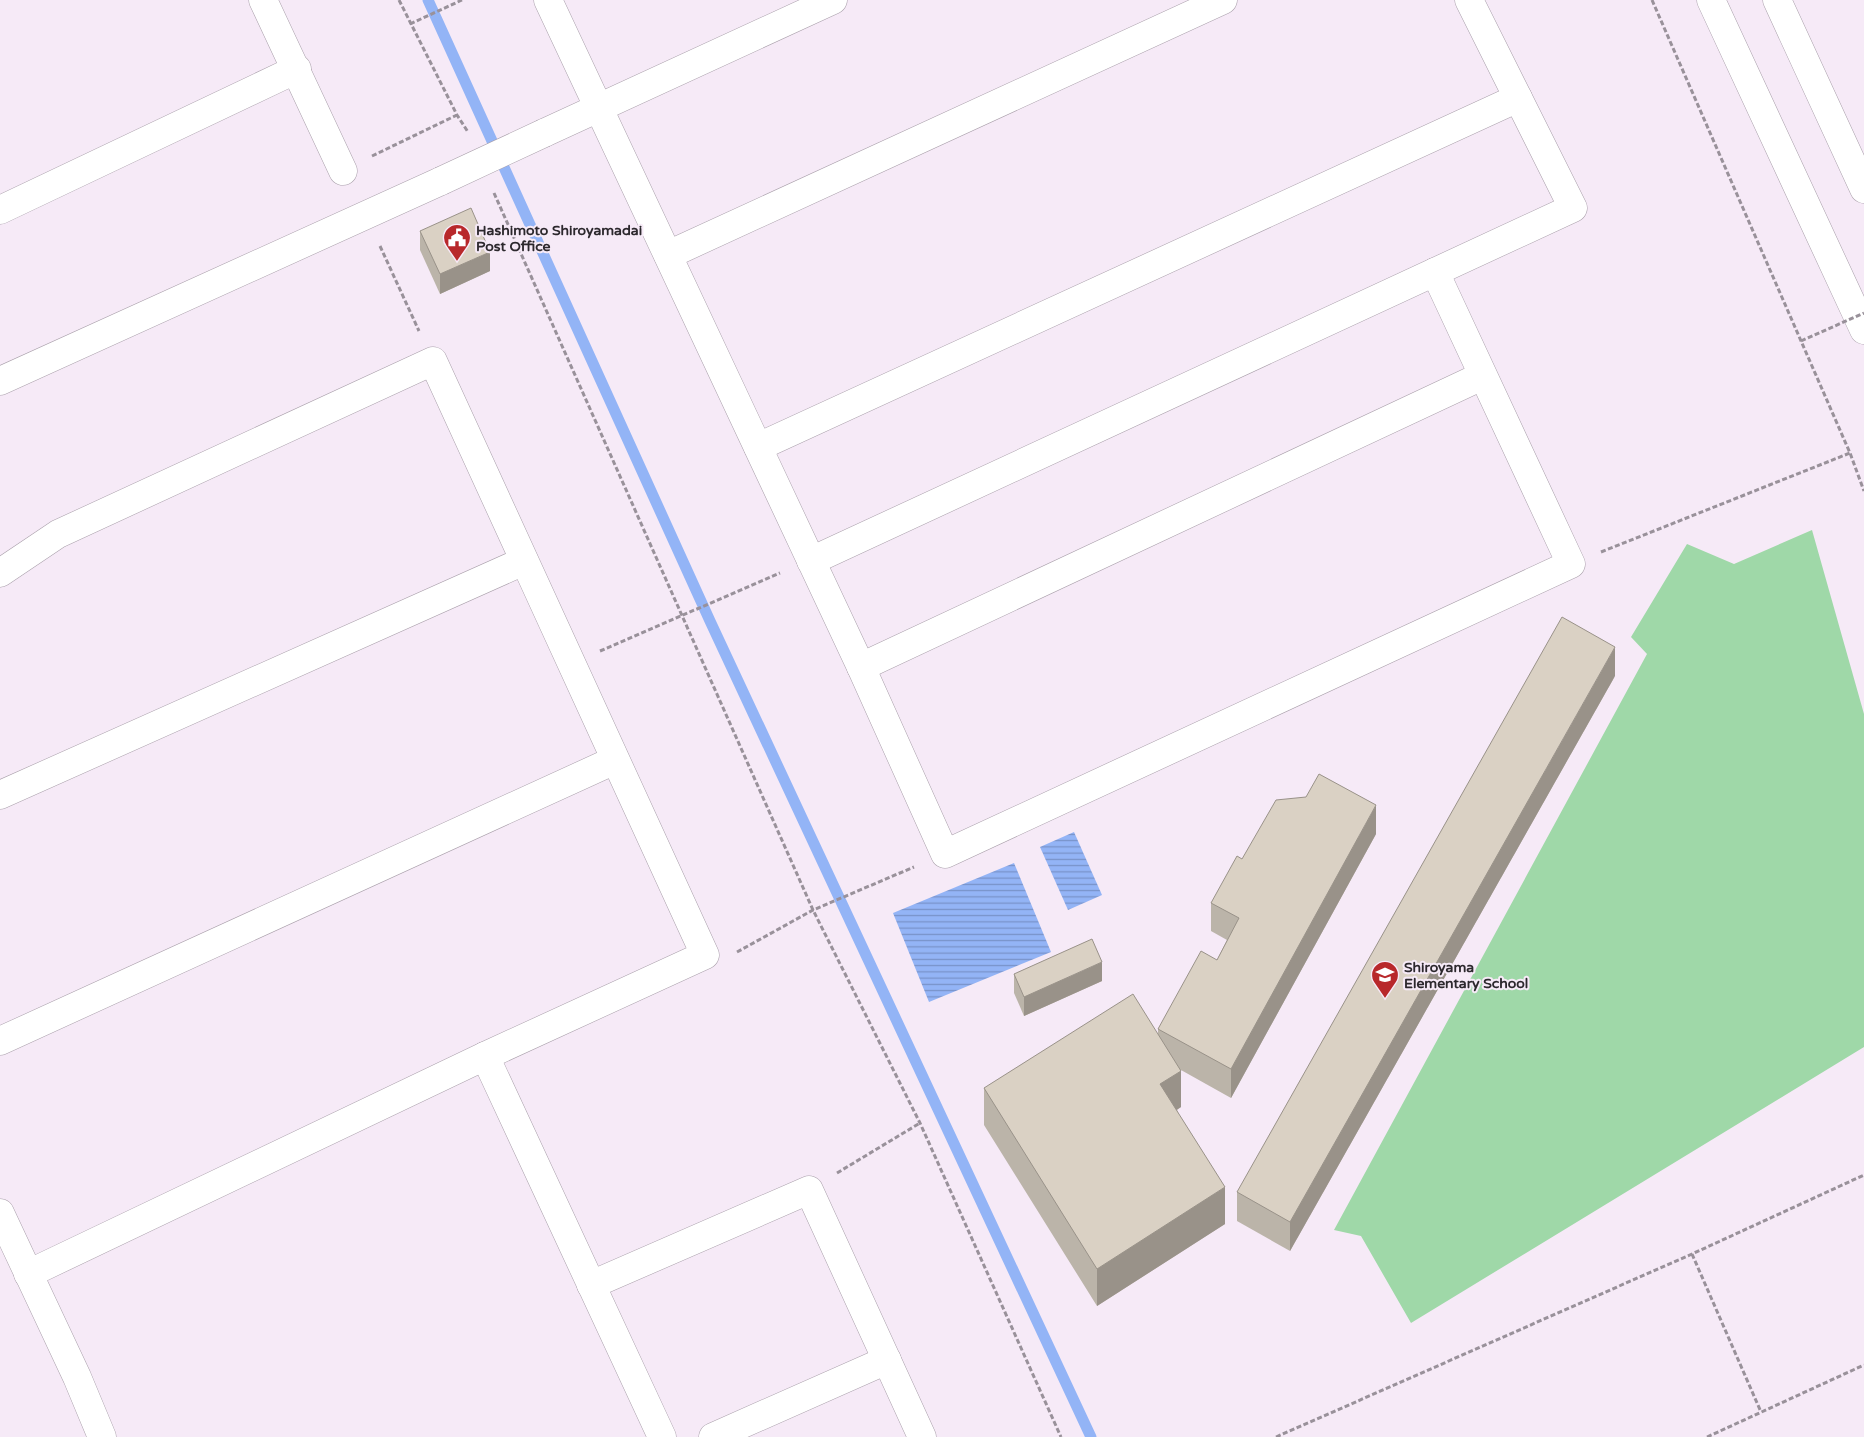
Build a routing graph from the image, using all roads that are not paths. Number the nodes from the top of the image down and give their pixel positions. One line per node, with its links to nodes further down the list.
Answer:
1 (263, 0): 8 (street)
2 (548, 0): 10 (street)
3 (833, 0): 10 (street)
4 (1223, 0): 14 (street)
5 (1469, 0): 9 (street)
6 (1711, 0): 16 (street)
7 (1777, 0): 12 (street)
8 (297, 69): 11 (street); 13 (street)
9 (1518, 98): 15 (street); 19 (street)
10 (599, 108): 14 (street); 18 (street, bridge)
11 (343, 170)
12 (1864, 189)
13 (0, 210)
14 (668, 255): 19 (street)
15 (1435, 272): 17 (street); 21 (street)
16 (1864, 330)
17 (1482, 376): 23 (street); 23 (street)
18 (1, 379)
19 (758, 447): 21 (street)
20 (524, 561): 22 (street); 24 (street); 25 (street)
21 (811, 561): 23 (street)
22 (0, 573)
23 (861, 667)
24 (615, 760): 26 (street); 27 (street)
25 (0, 794)
26 (0, 1041)
27 (485, 1056): 29 (street); 30 (street)
28 (0, 1214): 29 (street)
29 (28, 1274): 32 (street)
30 (592, 1285): 31 (street); 33 (street)
31 (887, 1360): 34 (street); 35 (street)
32 (102, 1437)
33 (662, 1437)
34 (713, 1437)
35 (922, 1437)

